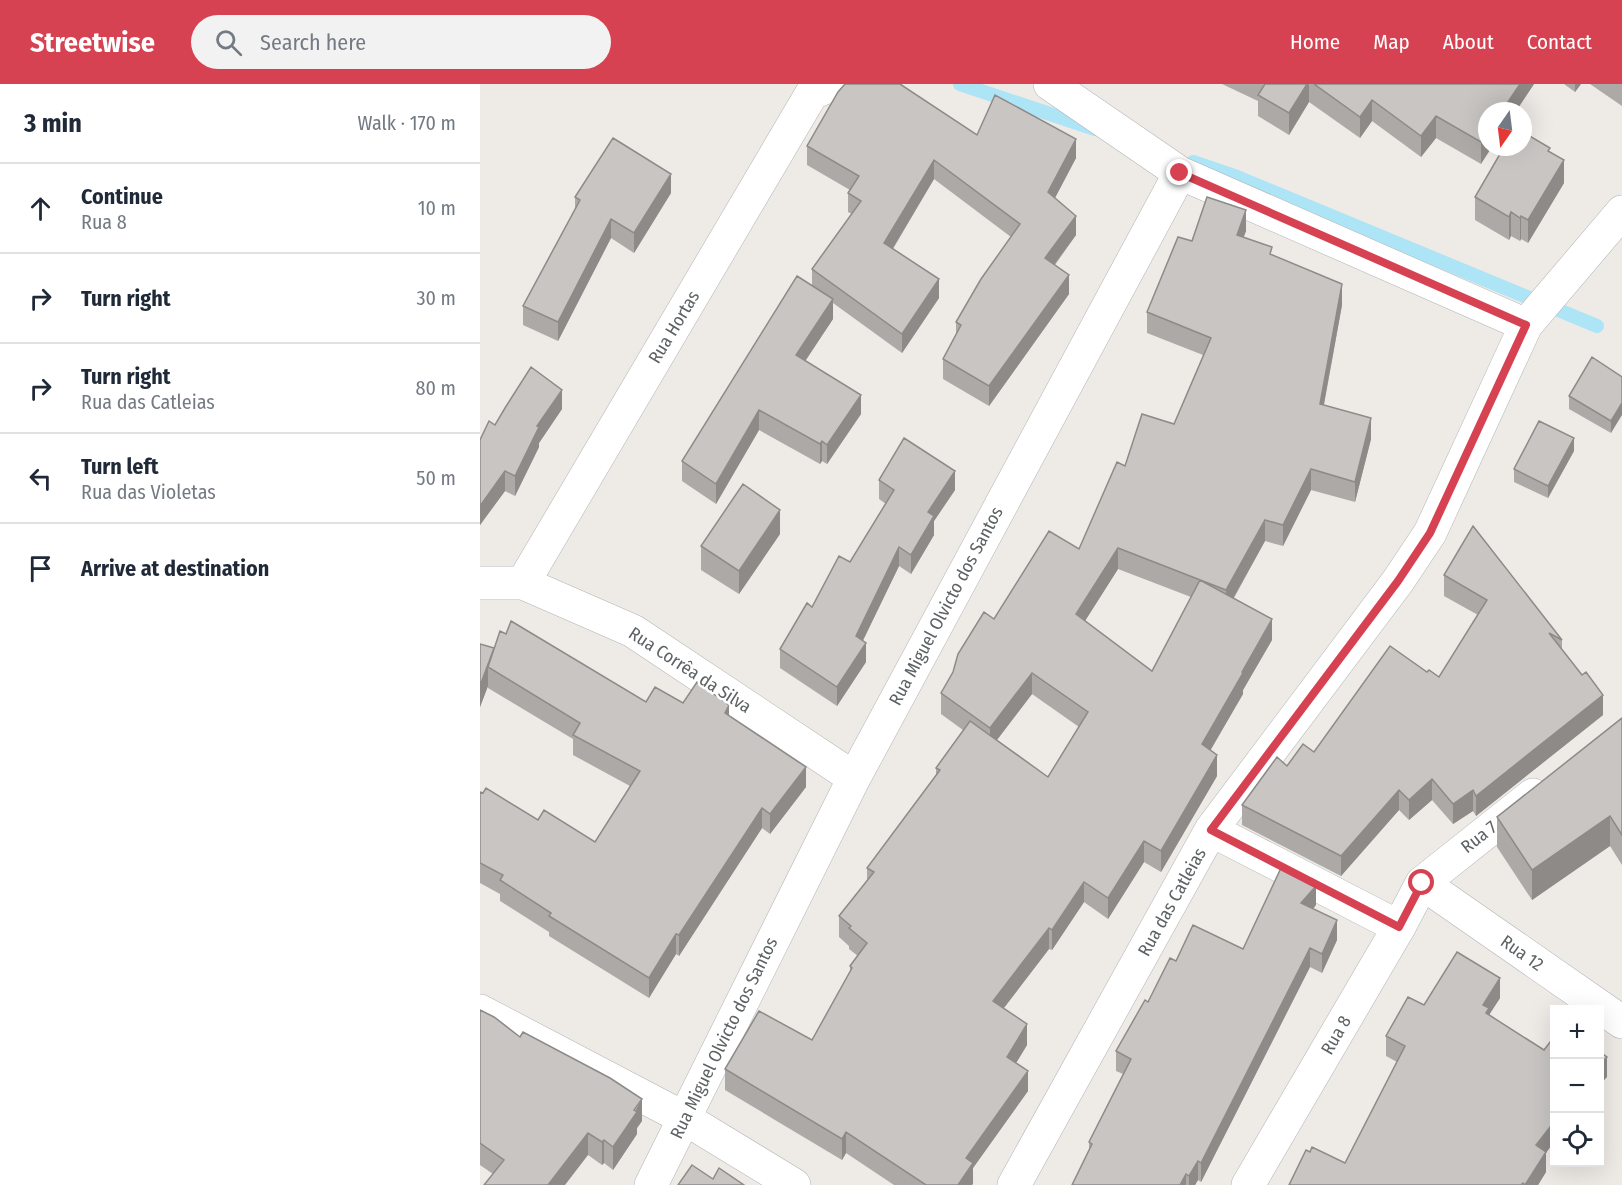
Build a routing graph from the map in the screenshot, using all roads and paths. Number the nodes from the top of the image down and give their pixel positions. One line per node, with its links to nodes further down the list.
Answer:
1 (835, 84): 7 (street, Rua Hortas)
2 (1050, 84): 3 (street)
3 (1180, 173): 5 (street); 9 (street, Rua Miguel Olvicto dos Santos)
4 (1622, 212): 5 (street, Rua das Catleias)
5 (1526, 325): 10 (street, Rua das Catleias)
6 (480, 583): 7 (street, Rua Corrêa da Silva)
7 (523, 583): 9 (street, Rua Corrêa da Silva)
8 (1558, 775): 11 (street, Rua 7)
9 (854, 778): 15 (street, Rua Miguel Olvicto dos Santos)
10 (1211, 830): 12 (street); 18 (street, Rua das Catleias)
11 (1422, 883): 12 (street, Rua 8); 14 (street, Rua 12)
12 (1399, 927): 19 (street, Rua 8)
13 (480, 1011): 15 (street)
14 (1622, 1022)
15 (684, 1118): 16 (street, Rua Miguel Olvicto dos Santos); 17 (street)
16 (651, 1185)
17 (794, 1185)
18 (1014, 1185)
19 (1248, 1185)

